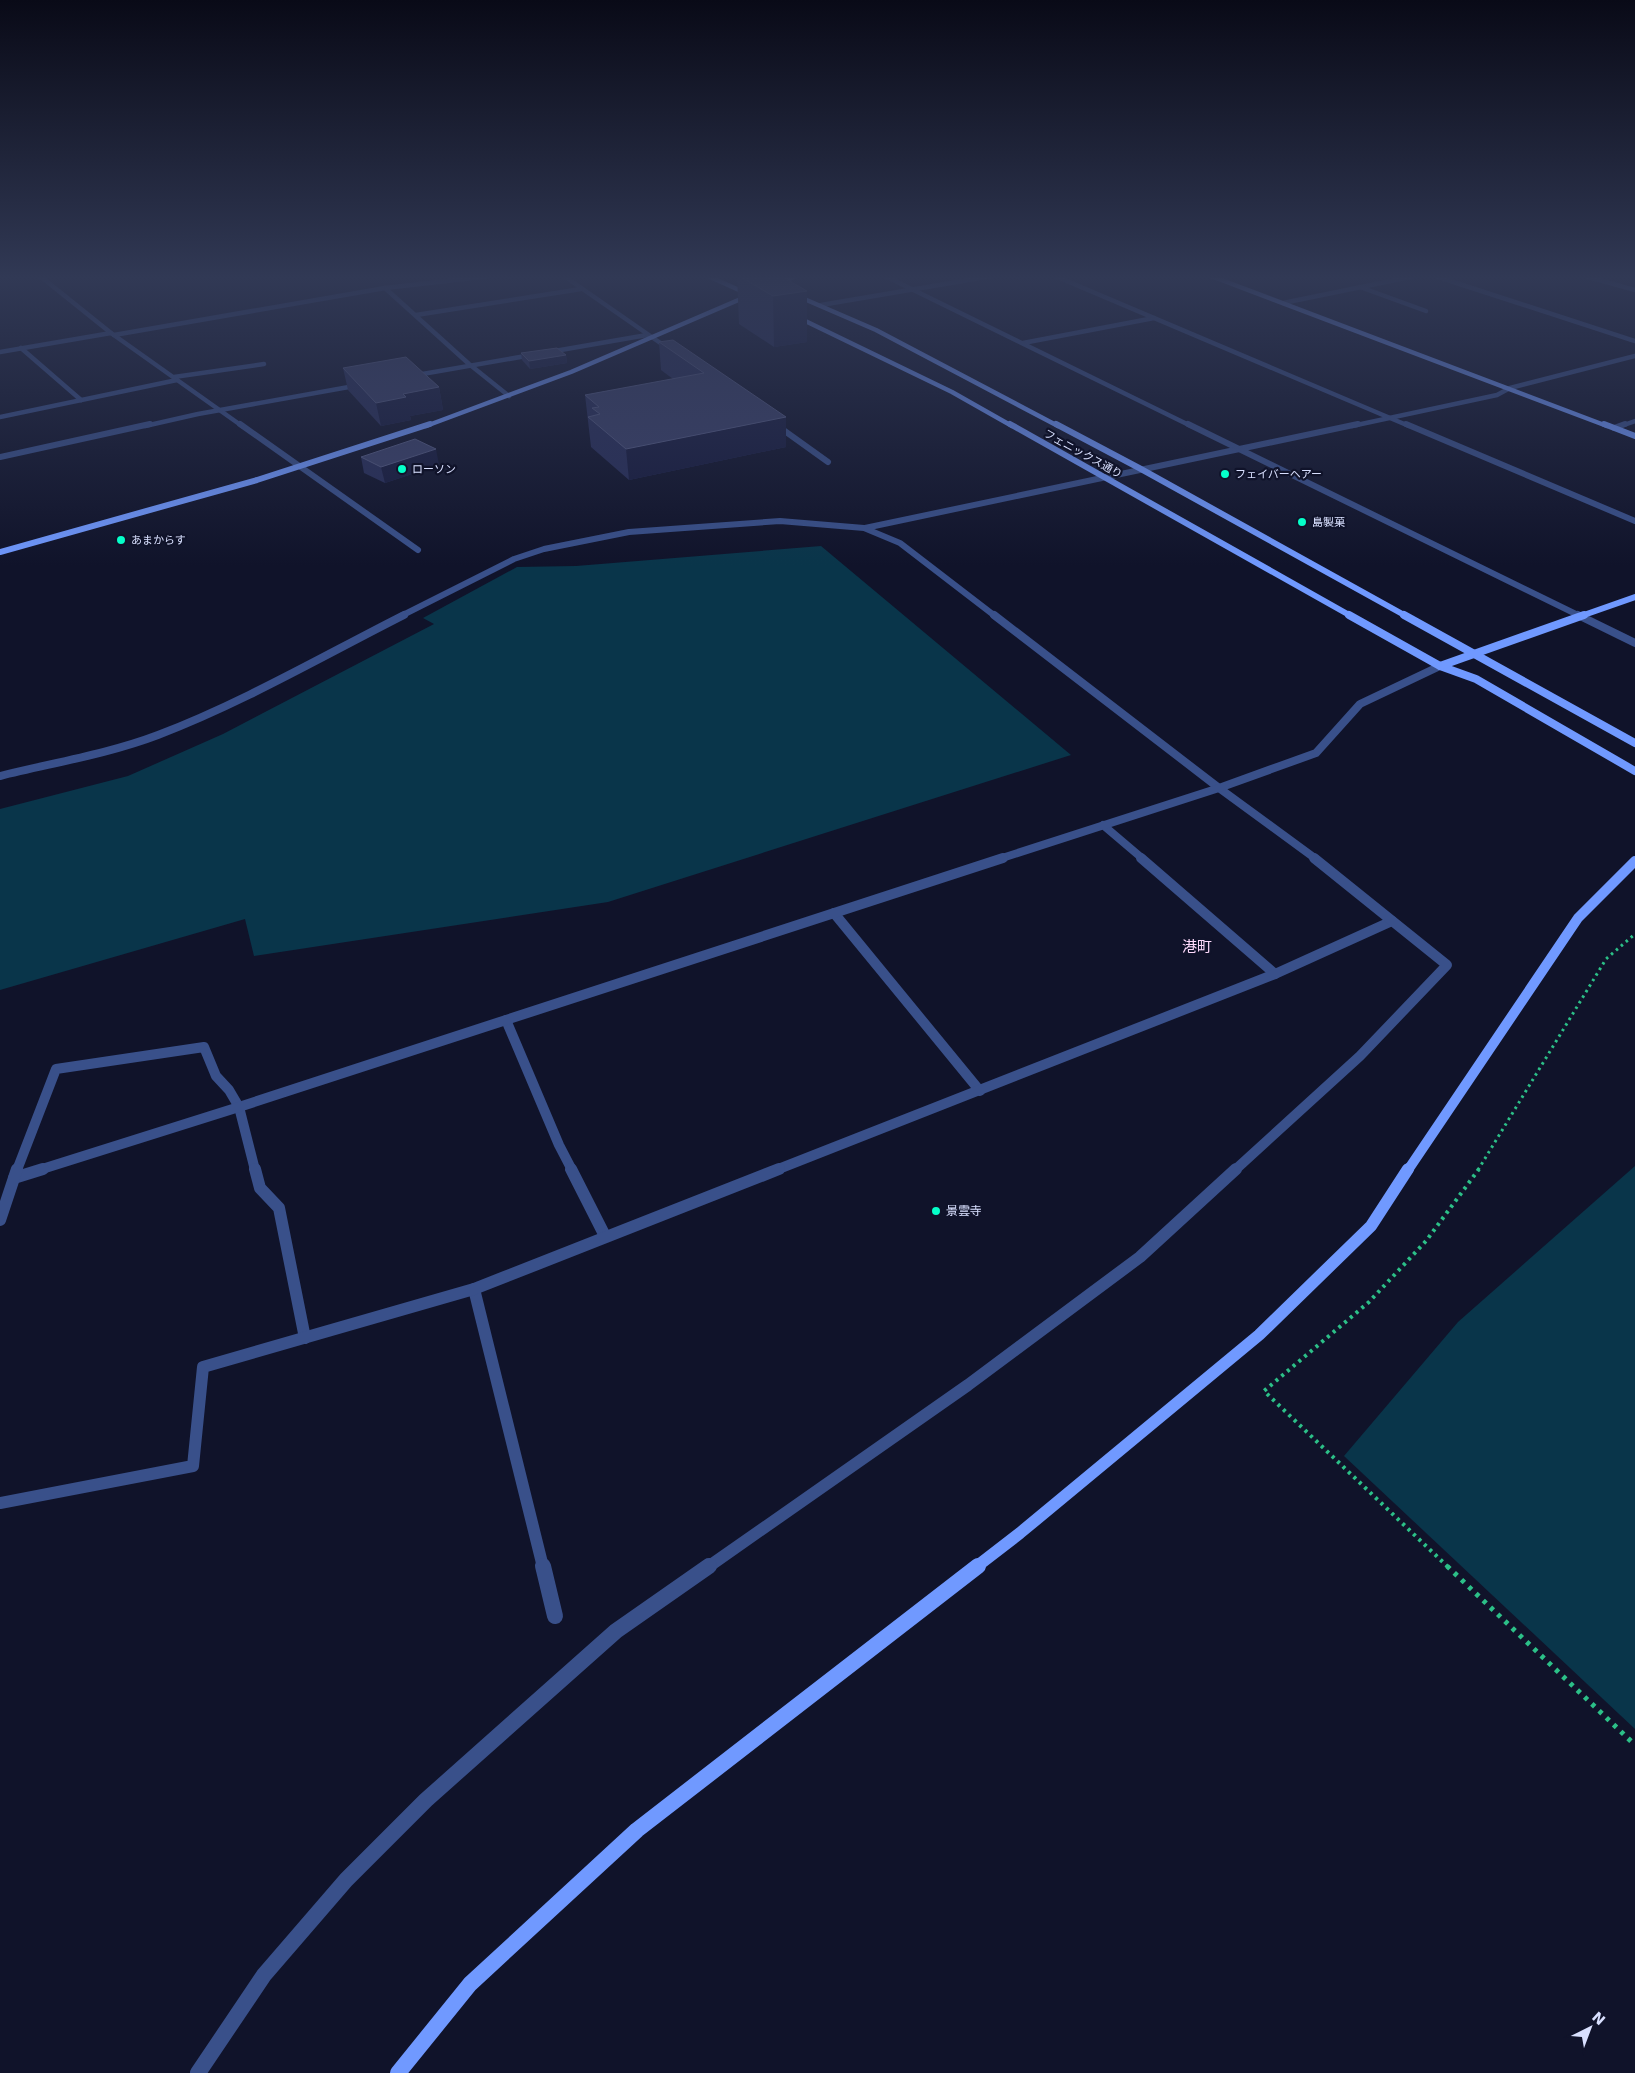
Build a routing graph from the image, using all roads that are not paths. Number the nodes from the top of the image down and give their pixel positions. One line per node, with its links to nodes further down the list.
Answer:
1 (50, 373): 18 (street)
2 (168, 373): 14 (street)
3 (209, 373): 14 (street)
4 (428, 373): 13 (street)
5 (481, 373): 17 (street)
6 (564, 373): 17 (street)
7 (913, 373): 31 (street, フェニックス通り)
8 (960, 373): 30 (street, フェニックス通り)
9 (1082, 373): 26 (street)
10 (1283, 373): 21 (street)
11 (1469, 373): 16 (street)
12 (1570, 373): 16 (street)
13 (404, 377)
14 (176, 378): 18 (street); 19 (street)
15 (365, 384): 19 (street)
16 (1510, 388): 21 (street); 24 (street)
17 (509, 396): 29 (street)
18 (81, 400): 20 (street)
19 (220, 410): 27 (street); 29 (street)
20 (0, 417)
21 (1387, 417): 26 (street); 32 (street)
22 (1635, 421): 24 (street)
23 (772, 422): 28 (street)
24 (1614, 428): 25 (street)
25 (1635, 436)
26 (1237, 449): 30 (street); 37 (street)
27 (0, 457)
28 (828, 462)
29 (301, 466): 34 (street); 35 (street)
30 (1141, 469): 31 (street); 39 (street, フェニックス通り)
31 (1104, 477): 33 (street); 40 (street, フェニックス通り)
32 (1635, 521)
33 (864, 528): 43 (street); 44 (street)
34 (418, 550)
35 (0, 552)
36 (1635, 597): 37 (street)
37 (1580, 616): 38 (street); 39 (street)
38 (1635, 643)
39 (1475, 654): 40 (street); 41 (street, フェニックス通り)
40 (1440, 666): 42 (street, フェニックス通り); 44 (street)
41 (1635, 743)
42 (1635, 771)
43 (0, 776)
44 (1219, 788): 45 (street); 48 (street)
45 (1103, 825): 47 (street); 49 (street)
46 (1635, 861): 61 (street)
47 (834, 913): 50 (street); 51 (street)
48 (1392, 921): 49 (street); 60 (street)
49 (1274, 974): 51 (street)
50 (506, 1020): 52 (street); 55 (street)
51 (980, 1091): 55 (street)
52 (239, 1107): 53 (street); 53 (street); 57 (street)
53 (14, 1178): 54 (street)
54 (0, 1220)
55 (605, 1236): 56 (street)
56 (474, 1289): 57 (street); 59 (street)
57 (305, 1338): 58 (street)
58 (0, 1503)
59 (555, 1616)
60 (198, 2073)
61 (398, 2073)

